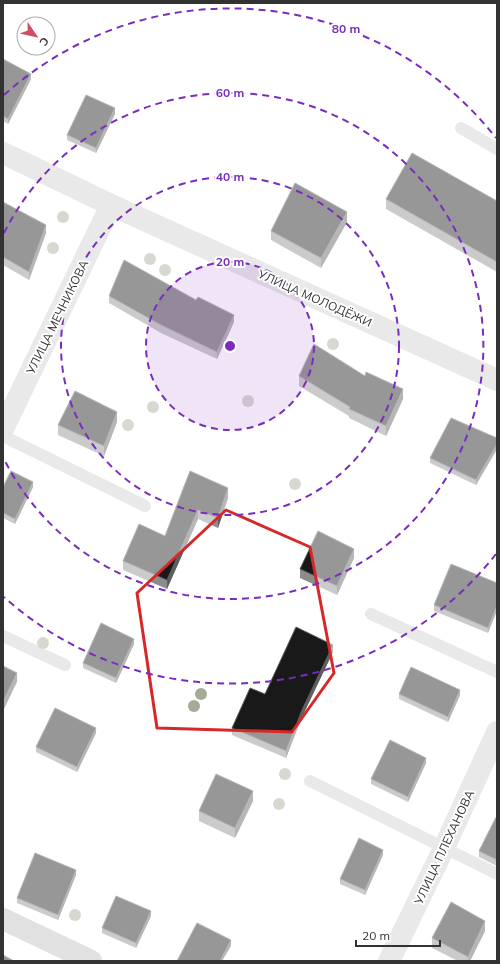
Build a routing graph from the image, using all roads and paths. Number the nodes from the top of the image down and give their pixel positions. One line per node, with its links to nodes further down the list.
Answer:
1 (461, 128): 2 (lane)
2 (497, 149)
3 (3, 153): 4 (street, УЛИЦА МОЛОДЁЖИ)
4 (111, 205): 5 (street, УЛИЦА МОЛОДЁЖИ); 6 (street, УЛИЦА МЕЧНИКОВА)
5 (497, 380)
6 (3, 429)
7 (3, 436): 8 (lane)
8 (145, 506)
9 (371, 614): 12 (lane)
10 (3, 636): 11 (lane)
11 (65, 665)
12 (497, 672)
13 (497, 732): 15 (street, УЛИЦА ПЛЕХАНОВА)
14 (310, 781): 15 (lane)
15 (444, 848): 16 (lane); 19 (street, УЛИЦА ПЛЕХАНОВА)
16 (497, 874)
17 (3, 919): 18 (main road)
18 (91, 961)
19 (389, 961)

